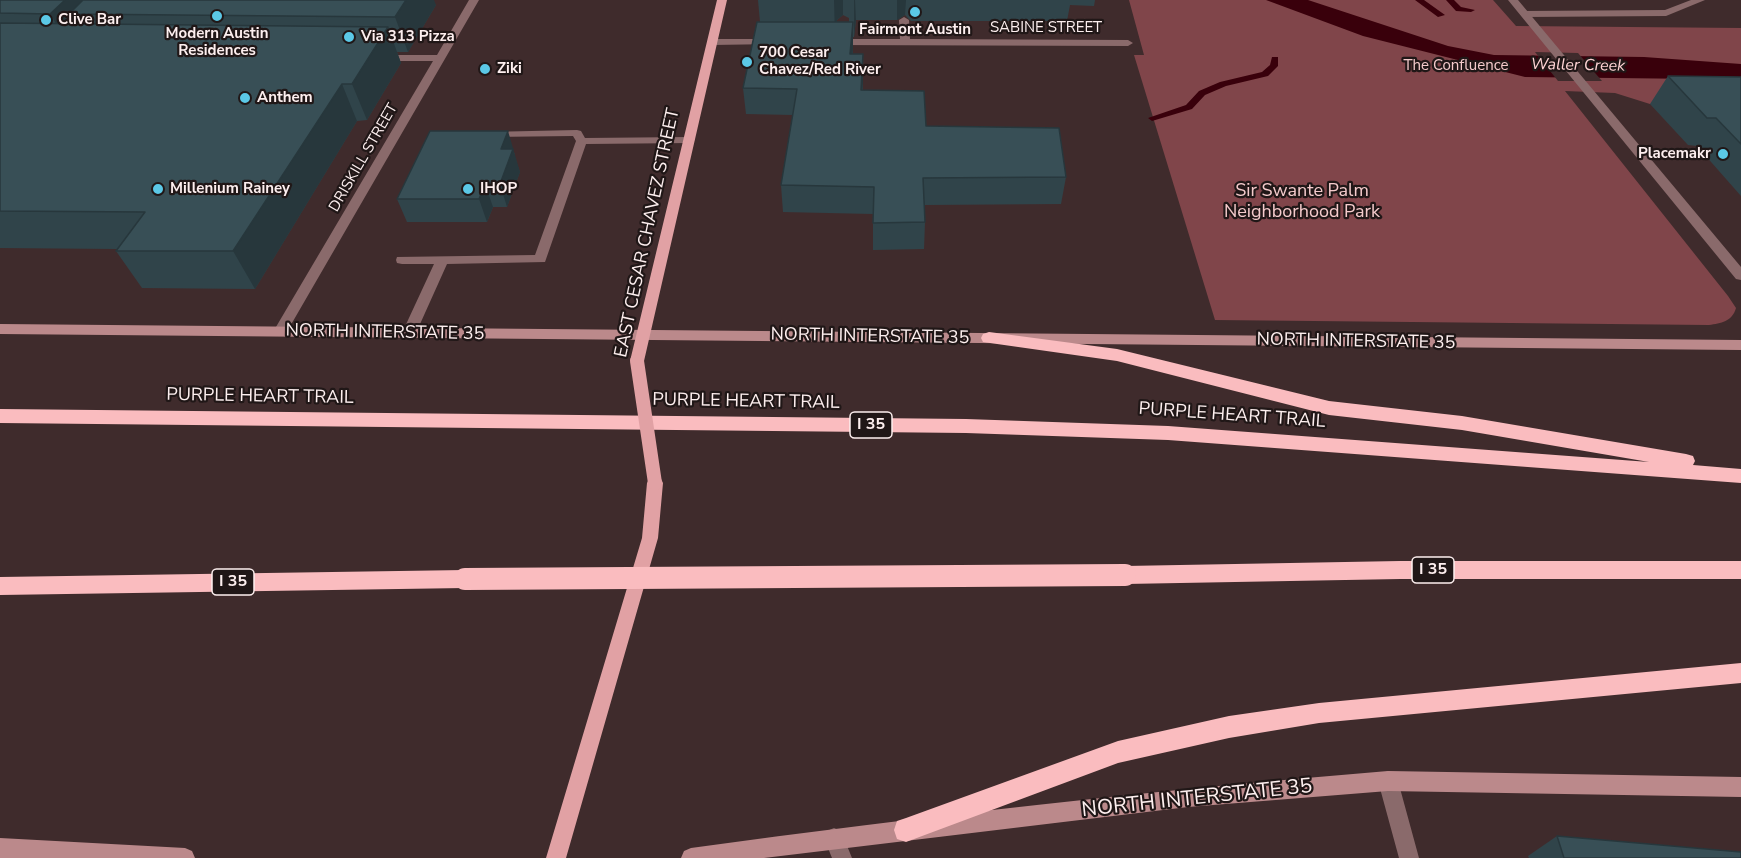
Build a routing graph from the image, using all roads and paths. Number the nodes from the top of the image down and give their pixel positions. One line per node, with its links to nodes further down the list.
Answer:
1 (474, 0): 13 (street, DRISKILL STREET)
2 (722, 0): 7 (main road, EAST CESAR CHAVEZ STREET)
3 (1513, 0): 5 (street)
4 (1700, 0): 5 (street)
5 (1525, 14): 19 (street)
6 (904, 20): 10 (street)
7 (712, 42): 8 (street); 15 (main road, EAST CESAR CHAVEZ STREET)
8 (789, 42)
9 (821, 42): 10 (street, SABINE STREET)
10 (905, 43): 11 (street, SABINE STREET)
11 (1128, 43)
12 (368, 58): 13 (street)
13 (440, 58): 21 (street, DRISKILL STREET)
14 (489, 134): 16 (street)
15 (689, 140): 16 (street); 23 (main road, EAST CESAR CHAVEZ STREET)
16 (582, 141): 18 (street)
17 (402, 260): 18 (street)
18 (442, 260): 22 (street)
19 (1741, 276)
20 (0, 329): 21 (main road, NORTH INTERSTATE 35)
21 (280, 332): 22 (main road, NORTH INTERSTATE 35)
22 (409, 333): 23 (main road, NORTH INTERSTATE 35)
23 (644, 335): 24 (main road, NORTH INTERSTATE 35); 38 (main road, EAST CESAR CHAVEZ STREET, bridge)
24 (990, 338): 25 (main road, NORTH INTERSTATE 35); 27 (highway)
25 (1741, 345)
26 (0, 416): 27 (highway, PURPLE HEART TRAIL / I 35)
27 (1741, 474)
28 (1741, 570): 29 (highway, I 35, bridge)
29 (0, 586)
30 (1741, 673): 33 (highway)
31 (1388, 781): 32 (main road, NORTH INTERSTATE 35); 33 (main road, NORTH INTERSTATE 35); 41 (street)
32 (1741, 787)
33 (906, 830): 34 (main road, NORTH INTERSTATE 35)
34 (834, 838): 39 (main road, NORTH INTERSTATE 35); 40 (street)
35 (0, 848): 36 (main road)
36 (138, 857): 37 (main road)
37 (185, 858)
38 (556, 858)
39 (691, 858)
40 (842, 858)
41 (1408, 858)

